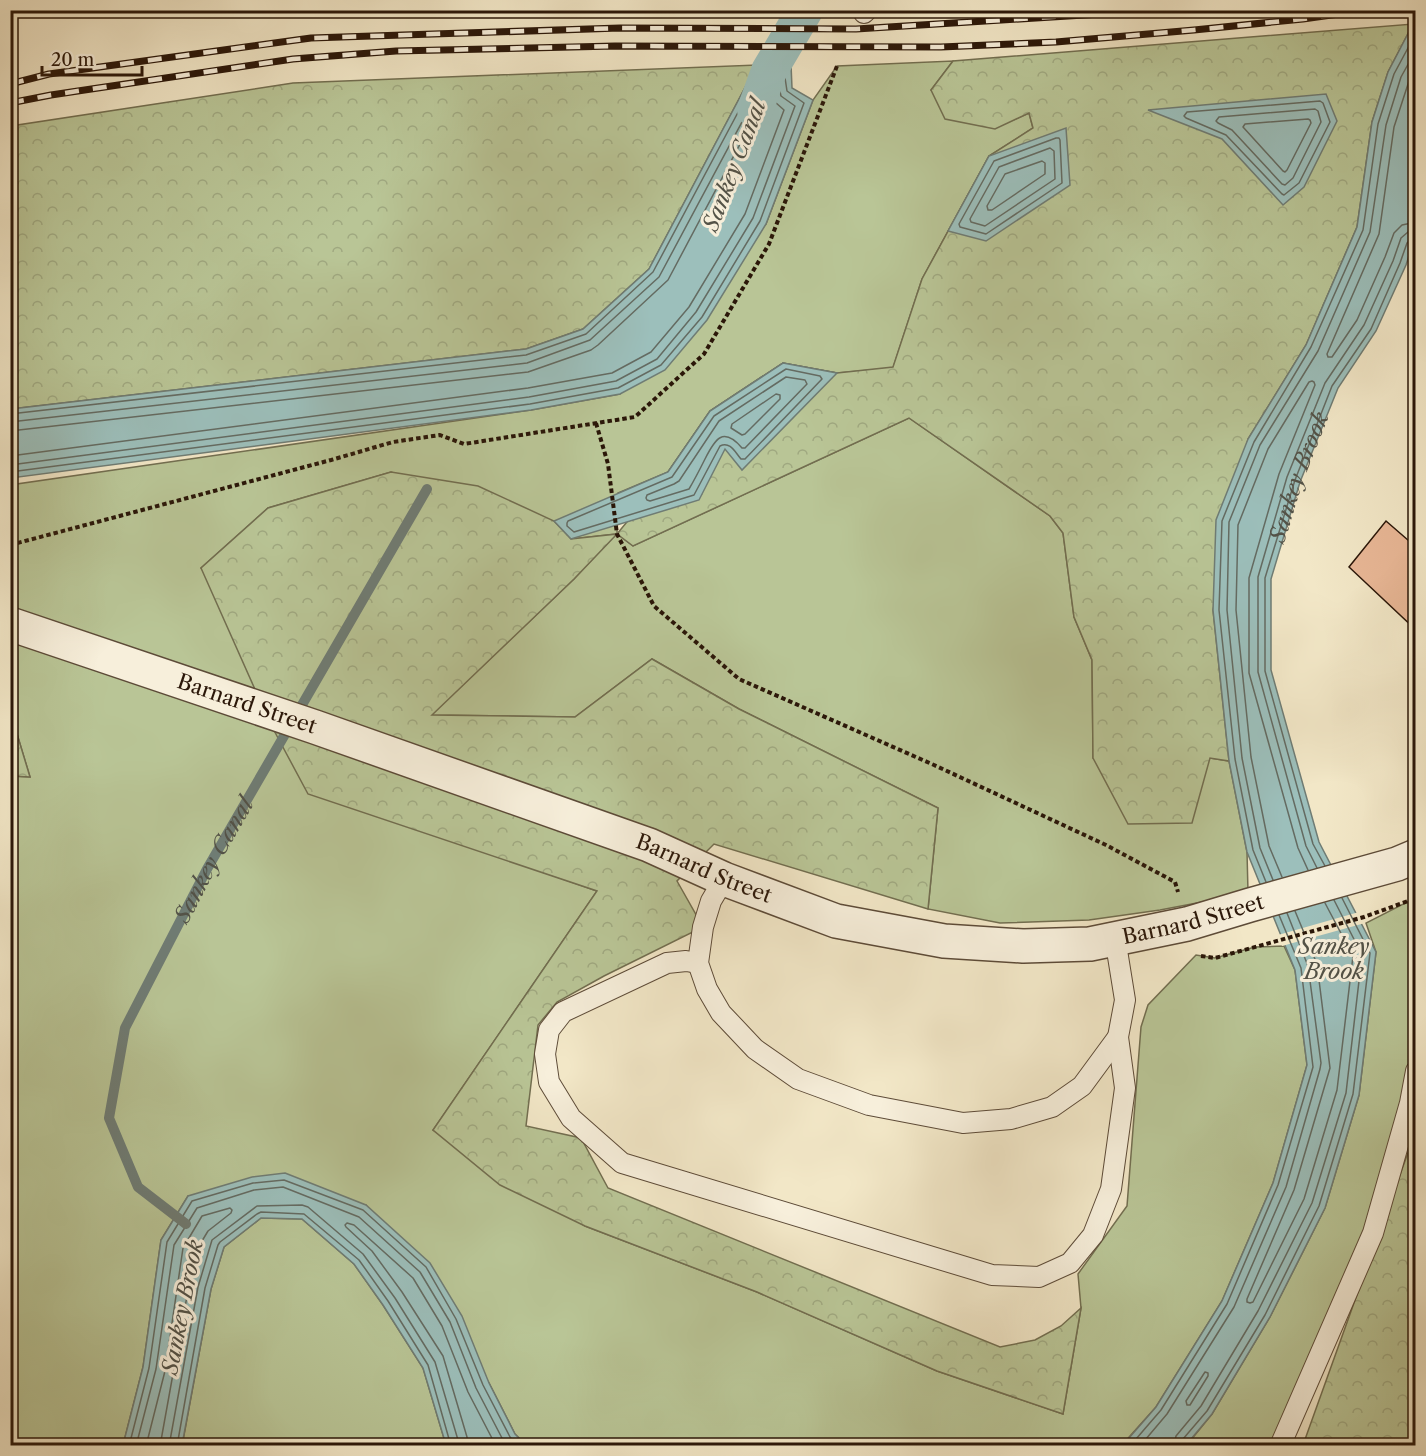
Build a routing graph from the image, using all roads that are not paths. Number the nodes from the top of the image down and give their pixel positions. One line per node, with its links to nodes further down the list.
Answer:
1 (10, 624): 3 (street, Barnard Street)
2 (1416, 856): 4 (street, Barnard Street)
3 (724, 879): 4 (street, Barnard Street); 5 (lane)
4 (1115, 938): 6 (lane)
5 (698, 963): 6 (lane); 6 (lane)
6 (1118, 1037)
7 (1416, 1071): 8 (lane)
8 (1280, 1446)

